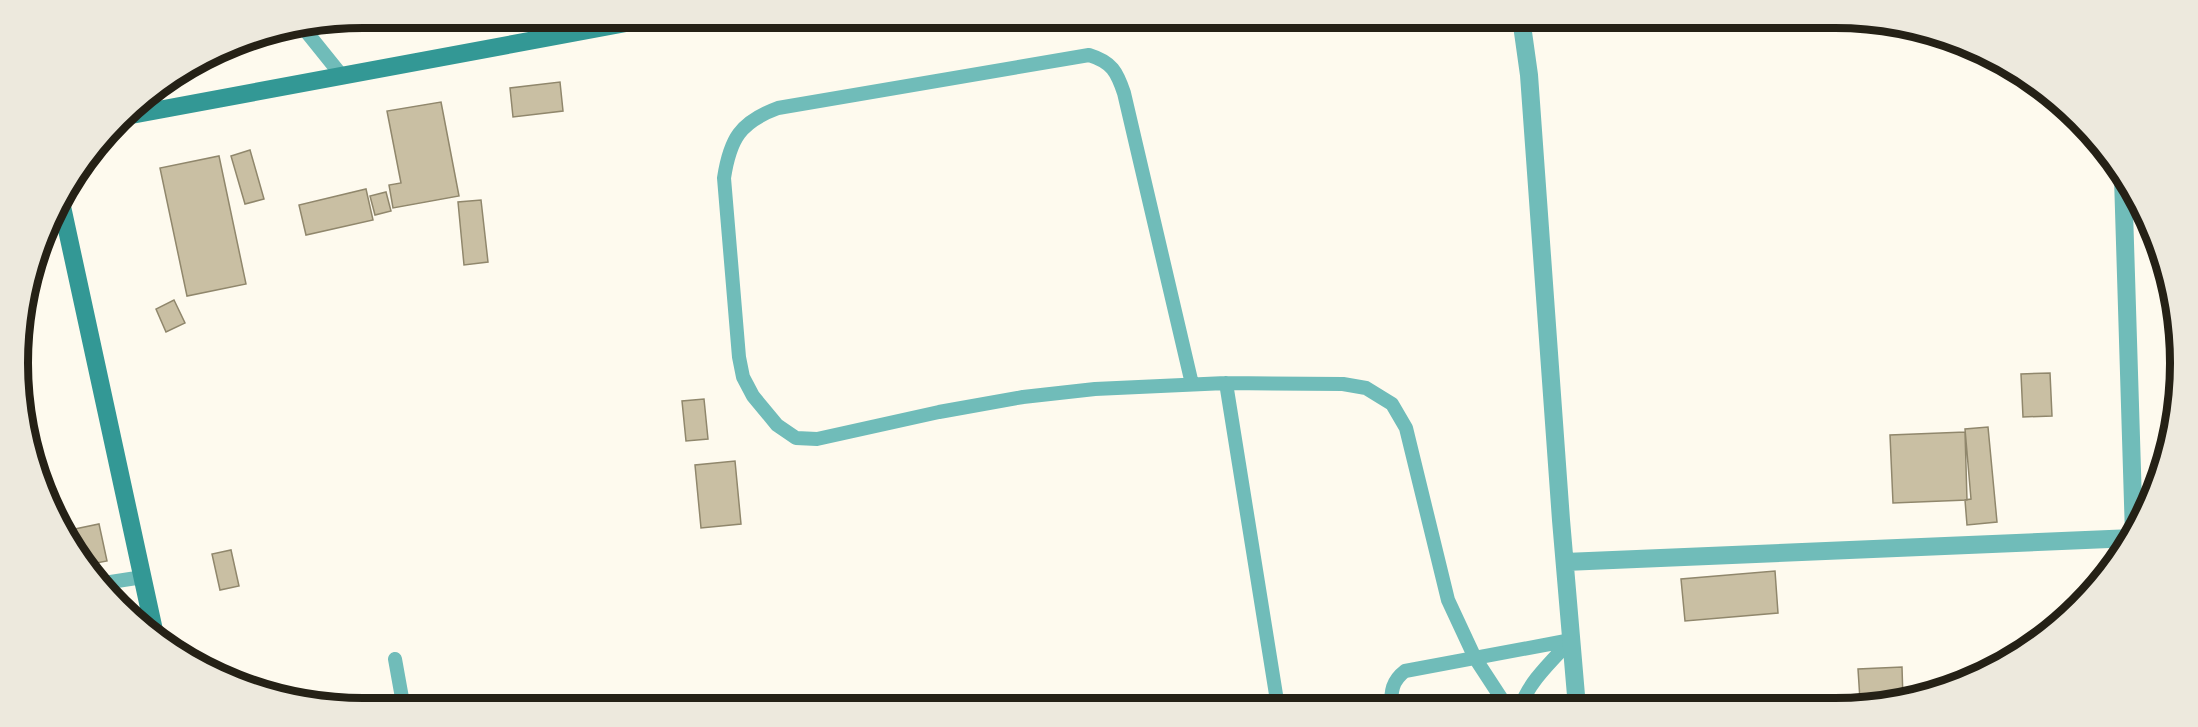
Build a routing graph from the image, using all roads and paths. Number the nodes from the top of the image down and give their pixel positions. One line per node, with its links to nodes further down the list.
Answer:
1 (599, 28): 4 (street)
2 (1522, 28): 12 (street)
3 (308, 33): 4 (lane)
4 (342, 76): 5 (street)
5 (142, 113)
6 (2123, 194): 10 (street)
7 (63, 215): 13 (street)
8 (1226, 383): 9 (lane); 17 (lane); 20 (lane)
9 (1192, 384): 9 (lane)
10 (2132, 517)
11 (2122, 537): 12 (street)
12 (1565, 562): 16 (street)
13 (143, 577): 14 (lane); 15 (street)
14 (110, 582)
15 (152, 623)
16 (1571, 640): 17 (lane); 23 (lane); 24 (street)
17 (1475, 658): 21 (lane); 22 (lane)
18 (395, 659): 19 (lane)
19 (402, 698)
20 (1277, 698)
21 (1391, 698)
22 (1501, 698)
23 (1524, 698)
24 (1576, 698)

